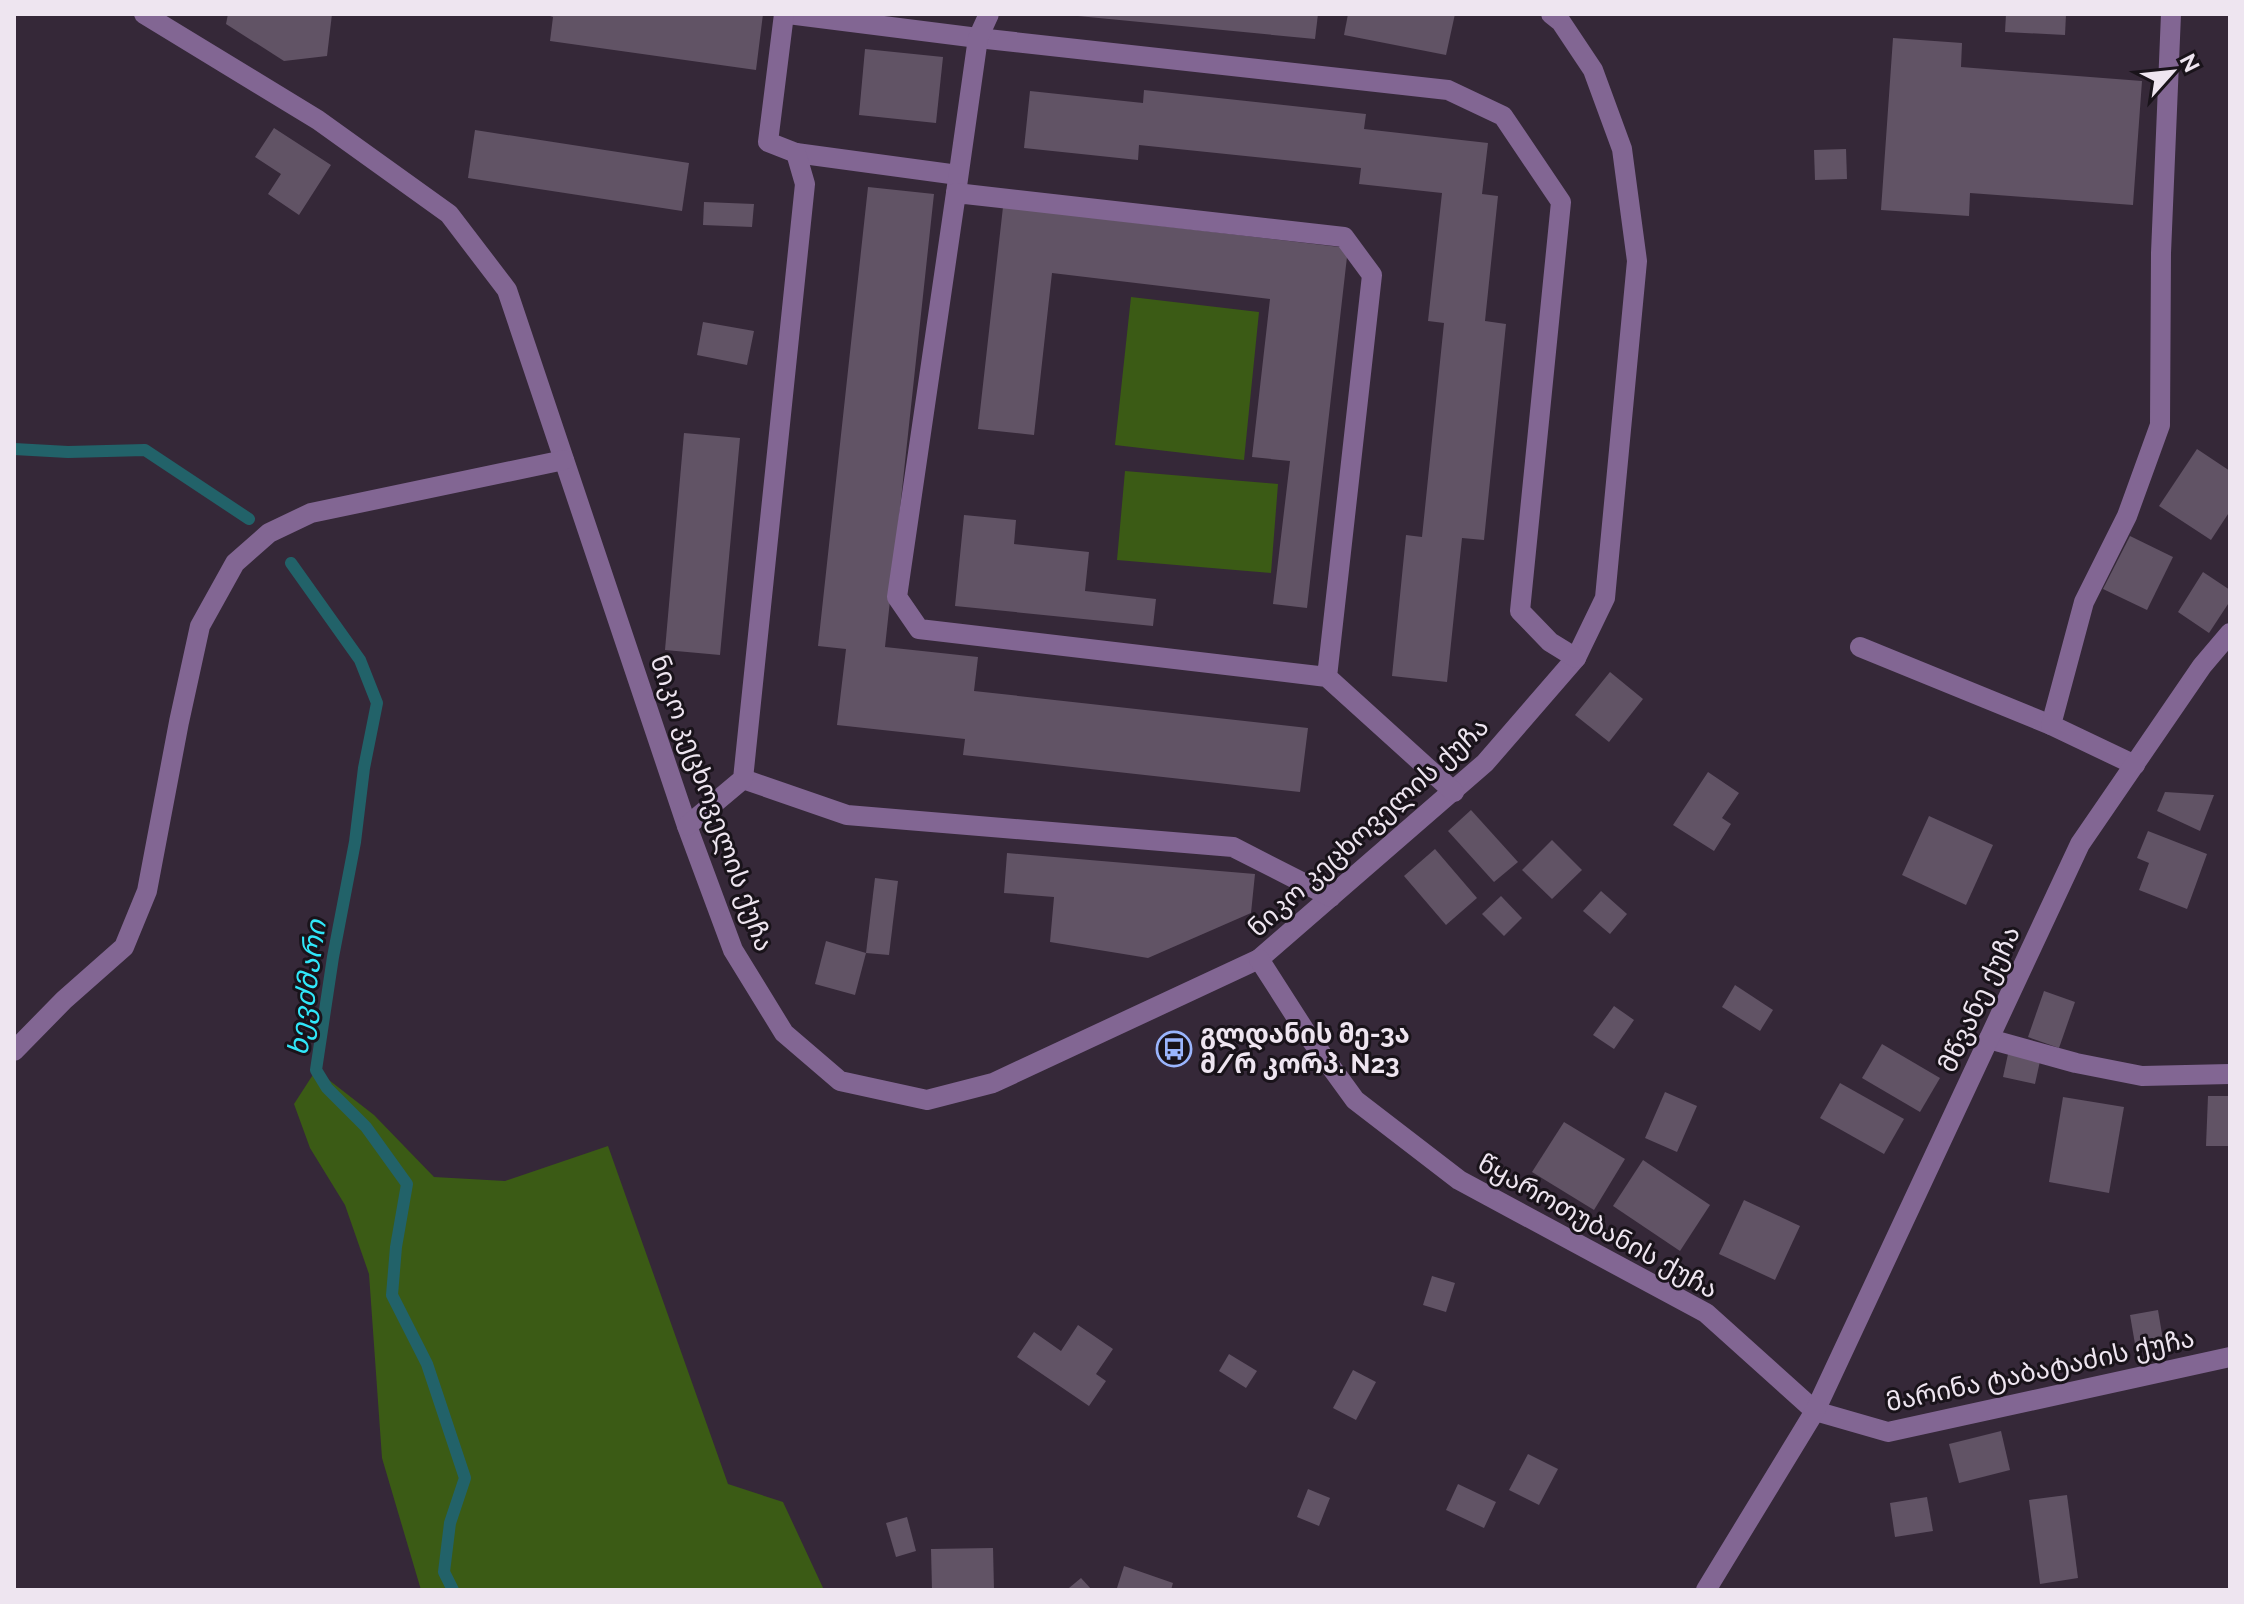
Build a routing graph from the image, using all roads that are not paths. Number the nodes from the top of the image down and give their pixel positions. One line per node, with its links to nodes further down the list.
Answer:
1 (144, 14): 10 (street, ნიკო კეცხოველის ქუჩა)
2 (786, 14): 6 (street); 8 (street)
3 (989, 14): 7 (street)
4 (1551, 14): 13 (street, ნიკო კეცხოველის ქუჩა)
5 (2171, 14): 15 (street)
6 (839, 18): 7 (street)
7 (978, 38): 9 (street); 13 (street)
8 (796, 153): 9 (street); 17 (street)
9 (957, 184): 14 (street); 14 (street)
10 (564, 460): 19 (street, ნიკო კეცხოველის ქუჩა); 23 (street)
11 (2230, 633): 16 (street, მწვანე ქუჩა)
12 (1860, 647): 15 (street)
13 (1576, 658): 18 (street, ნიკო კეცხოველის ქუჩა)
14 (1327, 677): 18 (street)
15 (2051, 725): 16 (street)
16 (2135, 765): 22 (street, მწვანე ქუჩა)
17 (743, 779): 19 (street); 20 (street)
18 (1454, 792): 20 (street, ნიკო კეცხოველის ქუჩა)
19 (687, 826): 21 (street, ნიკო კეცხოველის ქუჩა)
20 (1331, 897): 21 (street, ნიკო კეცხოველის ქუჩა)
21 (1259, 959): 26 (street, წყაროთუბანის ქუჩა)
22 (1989, 1039): 24 (street); 26 (street, მწვანე ქუჩა)
23 (14, 1051)
24 (2230, 1074)
25 (2230, 1357): 26 (street, მარინა ტაბატაძის ქუჩა)
26 (1815, 1411): 27 (street)
27 (1706, 1590)

